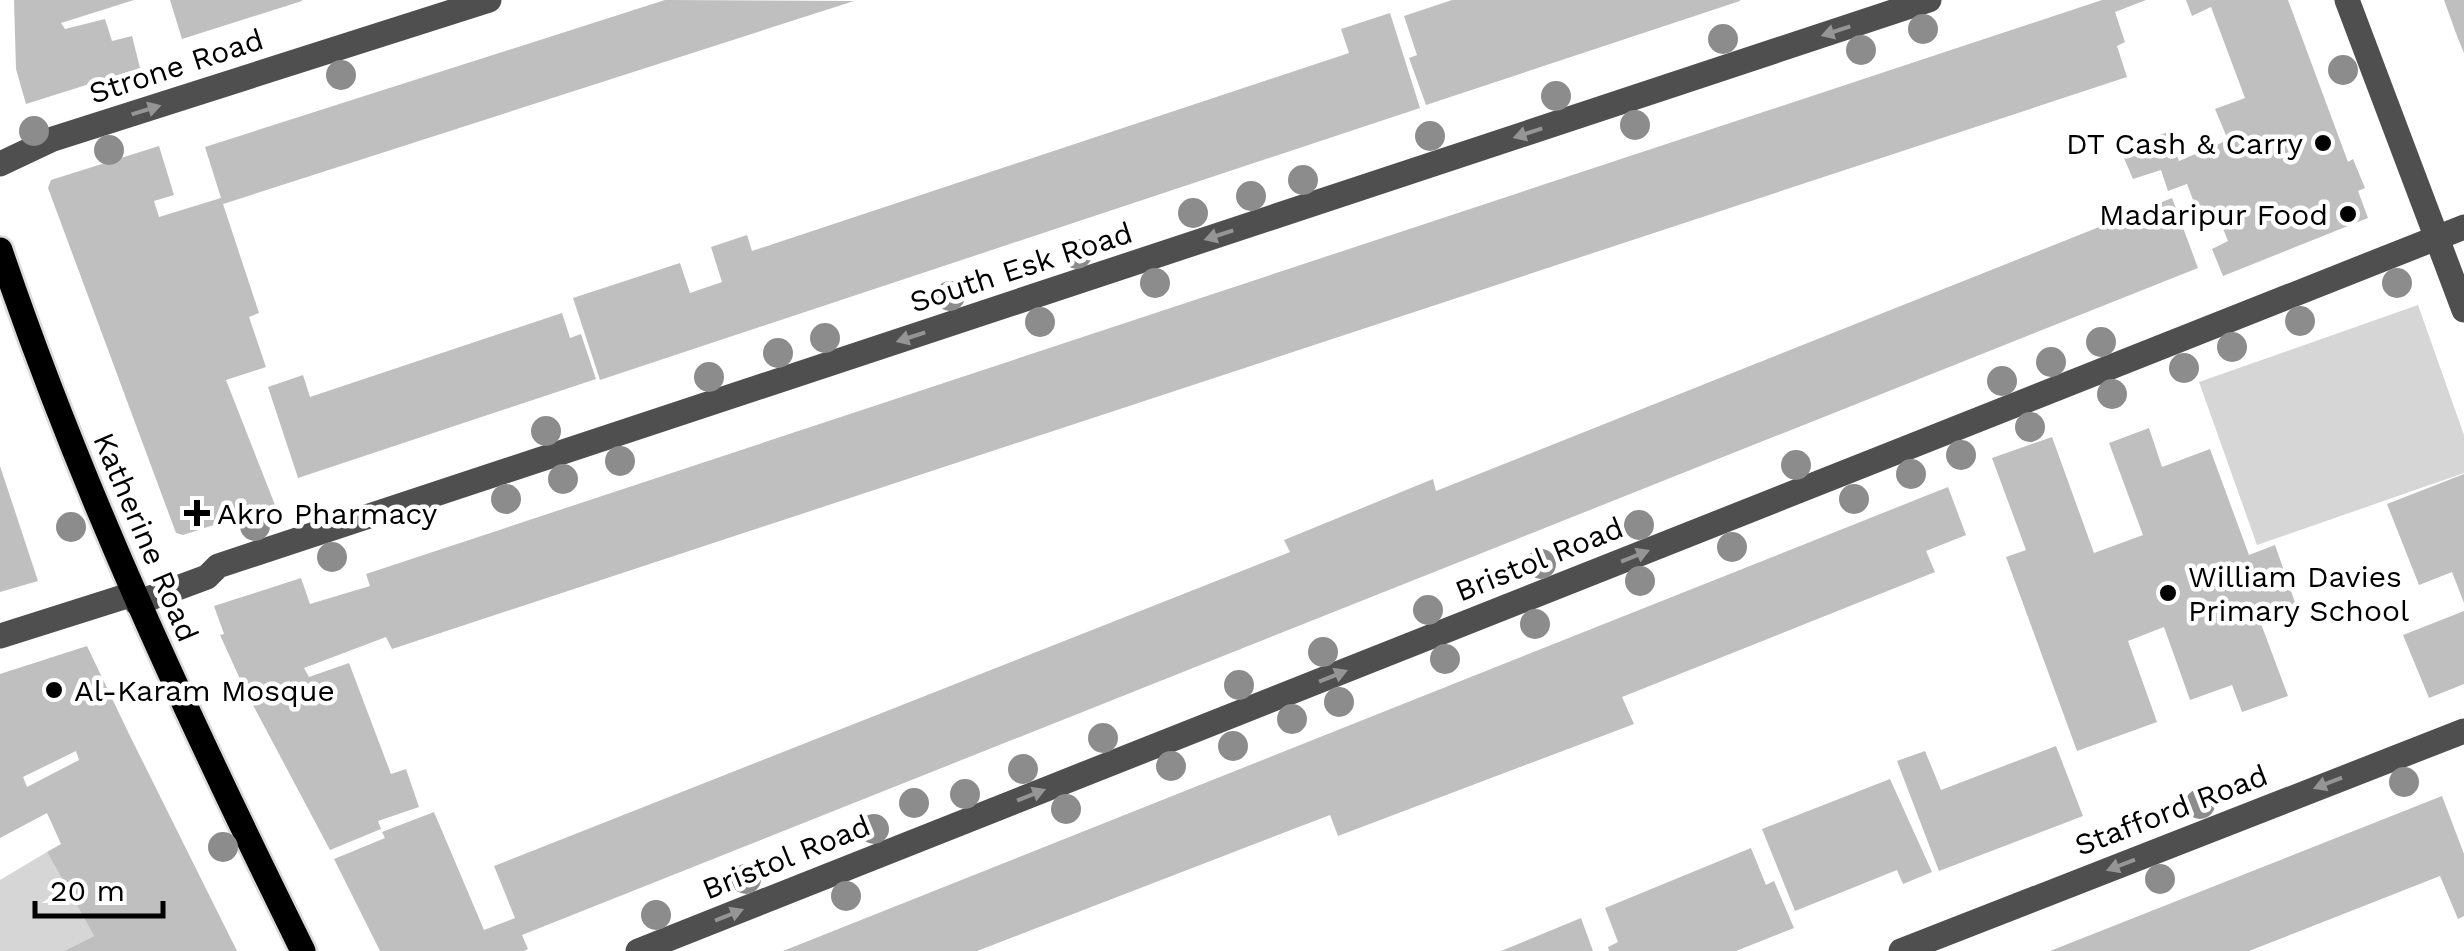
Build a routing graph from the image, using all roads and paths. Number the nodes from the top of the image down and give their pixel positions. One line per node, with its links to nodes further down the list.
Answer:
1 (489, 0): 4 (street, Strone Road, one-way to 1)
2 (1929, 0): 9 (street, South Esk Road, one-way to 9)
3 (2346, 0): 6 (street)
4 (0, 164)
5 (2464, 227): 6 (street, Bristol Road)
6 (2436, 238): 8 (street); 13 (street, Bristol Road, one-way to 6)
7 (0, 250): 9 (main road, Katherine Road)
8 (2464, 310)
9 (135, 598): 10 (street, South Esk Road); 12 (main road, Katherine Road)
10 (0, 636)
11 (2464, 730): 14 (street, Stafford Road, one-way to 14)
12 (304, 951)
13 (638, 951)
14 (1902, 951)

